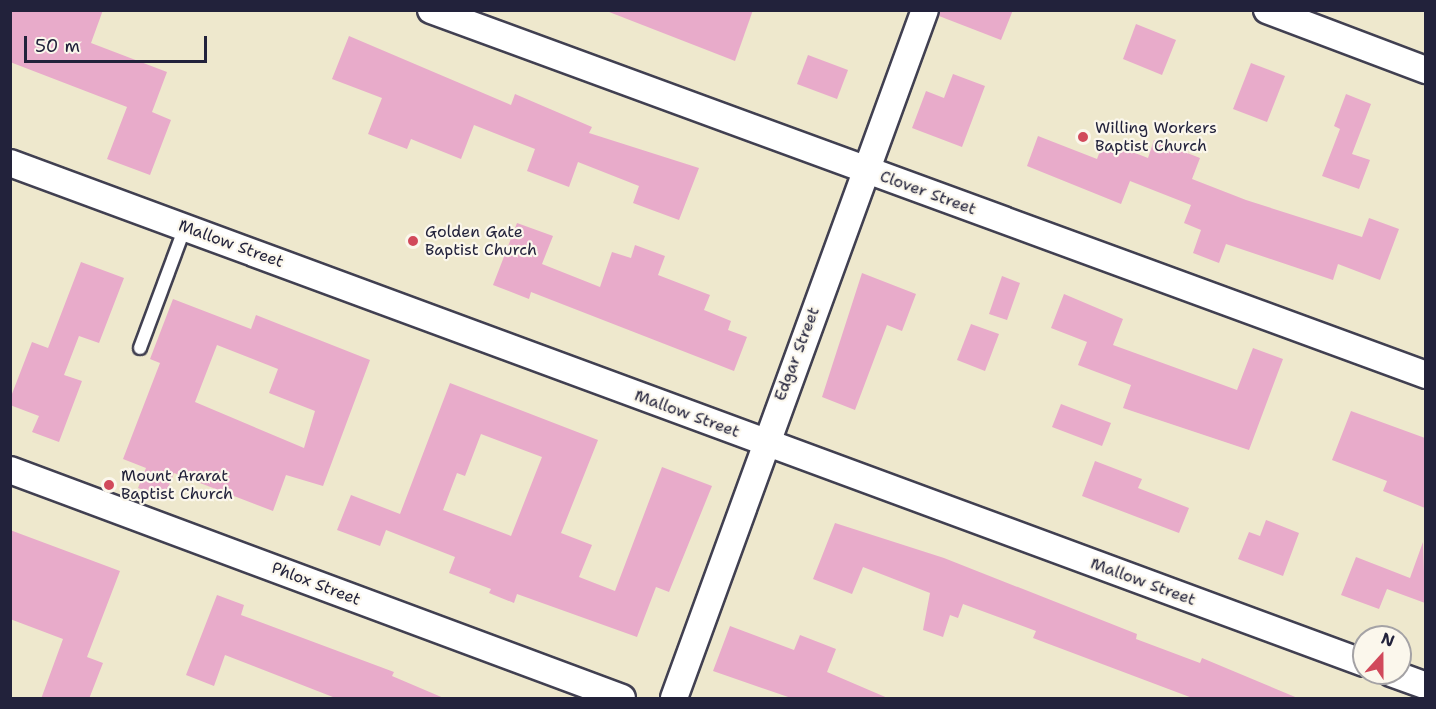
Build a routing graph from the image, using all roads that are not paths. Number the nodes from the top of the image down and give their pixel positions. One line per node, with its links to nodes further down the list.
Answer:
1 (430, 10): 6 (street, Clover Street)
2 (925, 10): 6 (street, Edgar Street)
3 (1266, 10): 4 (street)
4 (1425, 70)
5 (10, 163): 7 (street, Mallow Street)
6 (866, 170): 9 (street, Clover Street); 10 (street, Edgar Street)
7 (185, 227): 8 (lane); 10 (street, Mallow Street)
8 (140, 348)
9 (1425, 375)
10 (764, 442): 12 (street, Mallow Street); 14 (street, Edgar Street)
11 (10, 470): 13 (street, Phlox Street)
12 (1352, 659)
13 (622, 699)
14 (674, 699)

